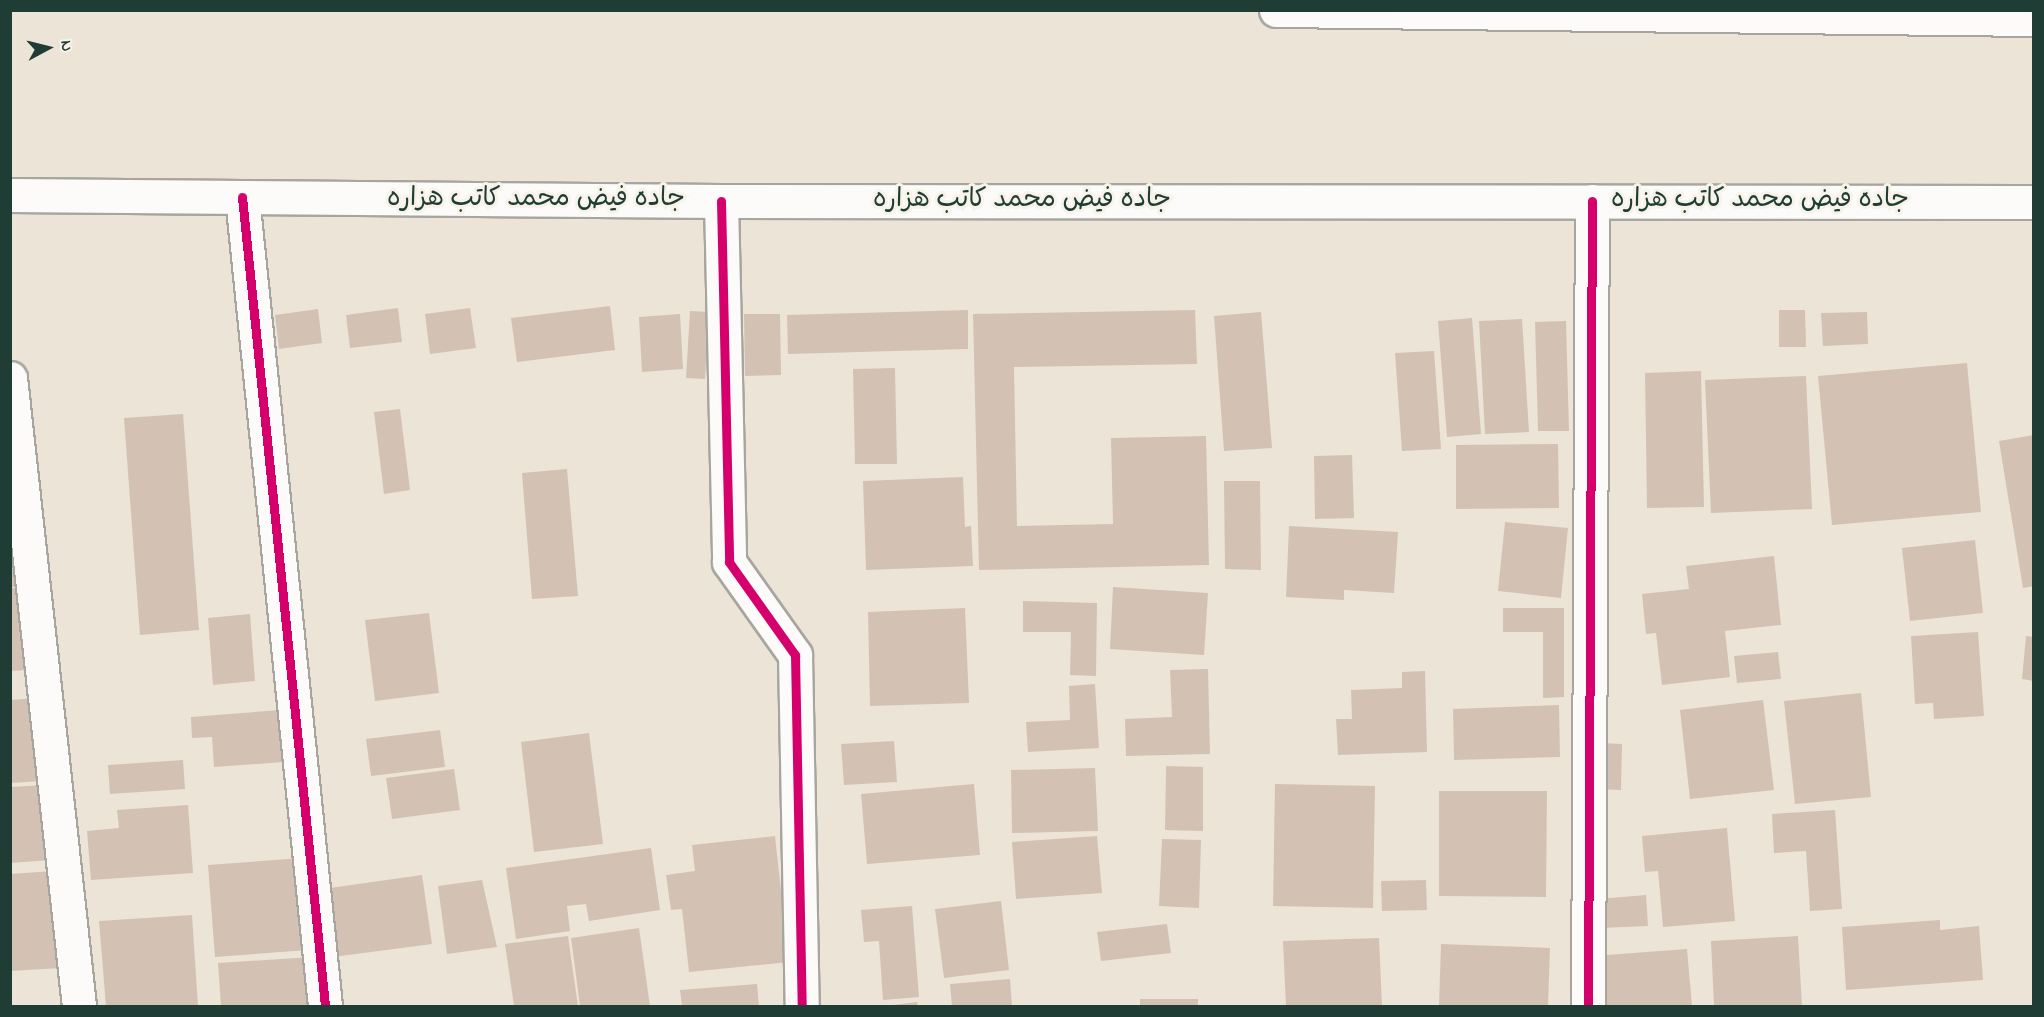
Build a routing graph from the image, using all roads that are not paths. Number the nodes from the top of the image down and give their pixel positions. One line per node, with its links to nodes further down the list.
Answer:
1 (1276, 10): 2 (street)
2 (2034, 19)
3 (10, 195): 4 (street, جاده فیض محمد کاتب هزاره)
4 (242, 198): 5 (street, جاده فیض محمد کاتب هزاره); 10 (street)
5 (721, 201): 6 (street, جاده فیض محمد کاتب هزاره); 11 (street)
6 (1592, 201): 7 (street, جاده فیض محمد کاتب هزاره); 12 (street)
7 (2034, 202)
8 (10, 378): 9 (street)
9 (79, 1006)
10 (325, 1006)
11 (802, 1006)
12 (1588, 1006)

